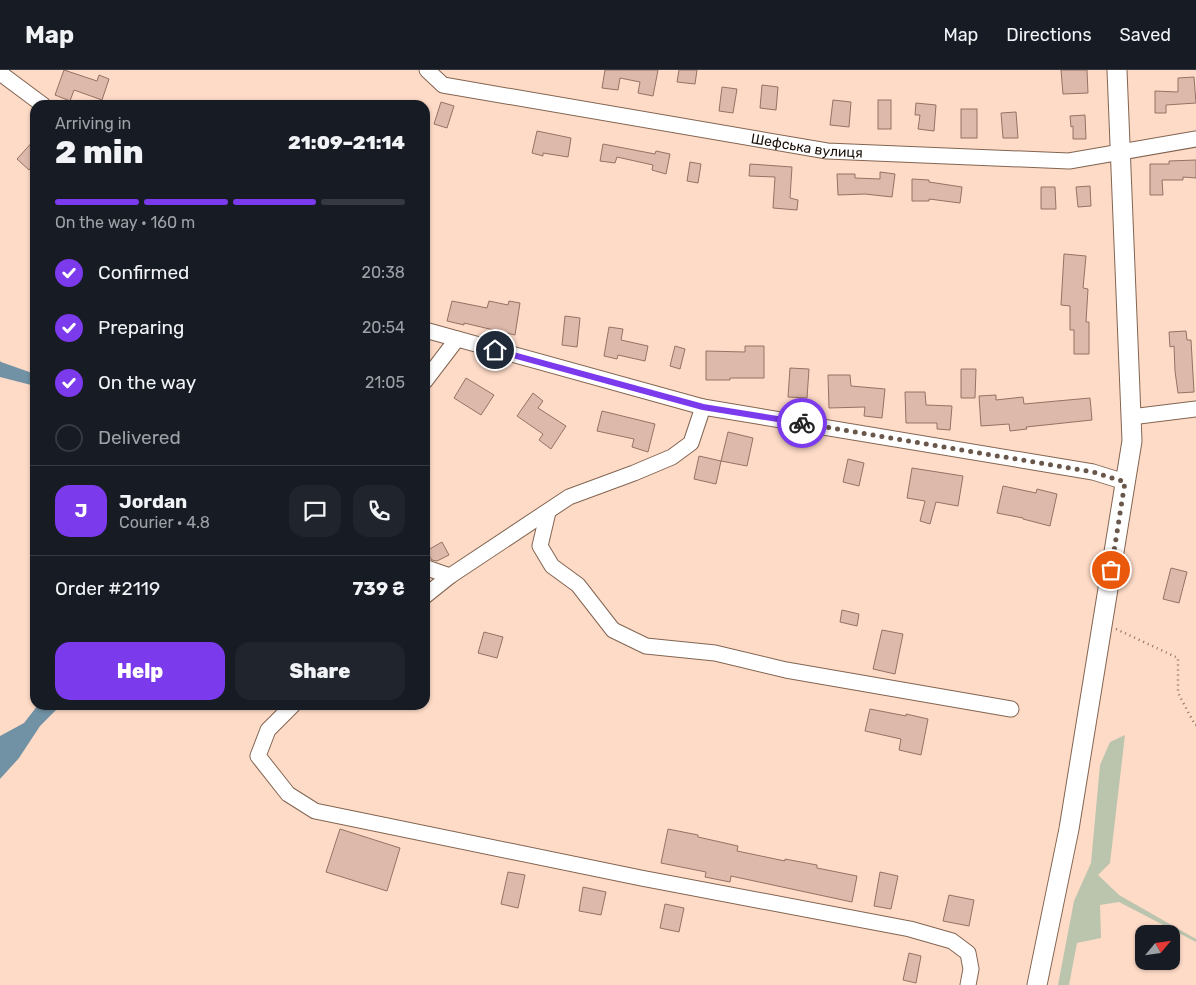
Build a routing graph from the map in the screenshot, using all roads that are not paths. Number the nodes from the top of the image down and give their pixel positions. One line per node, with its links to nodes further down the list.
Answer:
1 (427, 70): 6 (street, Шефська вулиця)
2 (1117, 70): 6 (street)
3 (0, 73): 4 (street)
4 (36, 100)
5 (1196, 139): 6 (street, Шефська вулиця)
6 (1120, 152): 12 (street)
7 (430, 331): 8 (street)
8 (457, 339): 9 (street); 10 (street)
9 (430, 374)
10 (703, 407): 13 (street); 14 (street)
11 (1196, 409): 12 (street)
12 (1131, 417): 13 (street)
13 (1125, 482): 21 (street)
14 (548, 512): 16 (street); 18 (street)
15 (430, 569): 16 (street)
16 (450, 576): 17 (street)
17 (430, 592)
18 (1011, 709)
19 (288, 710): 20 (street)
20 (968, 985)
21 (1037, 985)

